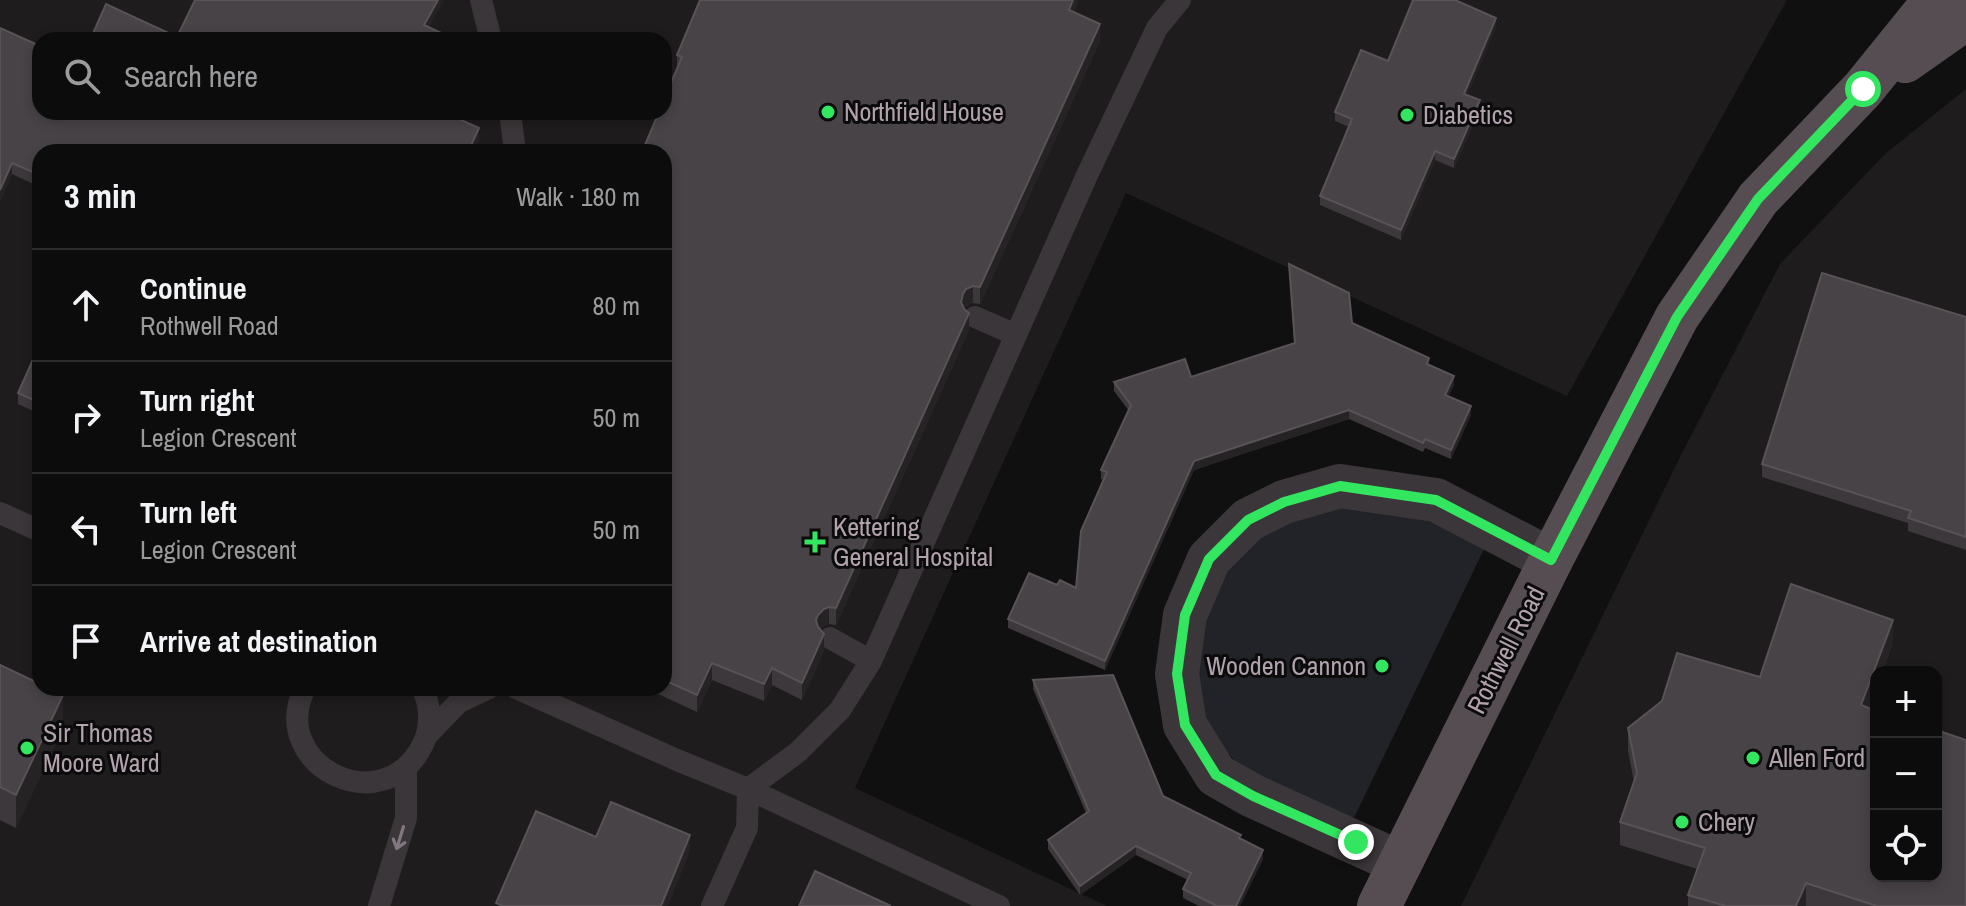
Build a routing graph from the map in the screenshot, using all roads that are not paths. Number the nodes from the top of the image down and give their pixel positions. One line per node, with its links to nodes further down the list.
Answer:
1 (481, 0): 5 (lane)
2 (1180, 0): 10 (lane)
3 (1935, 0): 6 (main road, Rothwell Road)
4 (1966, 18): 6 (main road, Rothwell Road)
5 (489, 32)
6 (1863, 89): 13 (main road, Rothwell Road)
7 (511, 120): 8 (lane)
8 (514, 144)
9 (975, 317): 10 (lane)
10 (1016, 335): 15 (lane)
11 (0, 513): 12 (lane)
12 (32, 527)
13 (1551, 560): 23 (main road, Rothwell Road); 23 (street)
14 (830, 638): 15 (lane)
15 (871, 661): 22 (lane)
16 (301, 696): 21 (lane)
17 (426, 696): 20 (lane)
18 (472, 696): 20 (lane)
19 (534, 696): 22 (lane)
20 (427, 735): 21 (lane)
21 (406, 767): 24 (lane, one-way to 24)
22 (748, 789): 25 (lane); 26 (lane)
23 (1400, 863): 27 (main road, Rothwell Road)
24 (379, 906)
25 (712, 906)
26 (999, 906)
27 (1379, 906)

